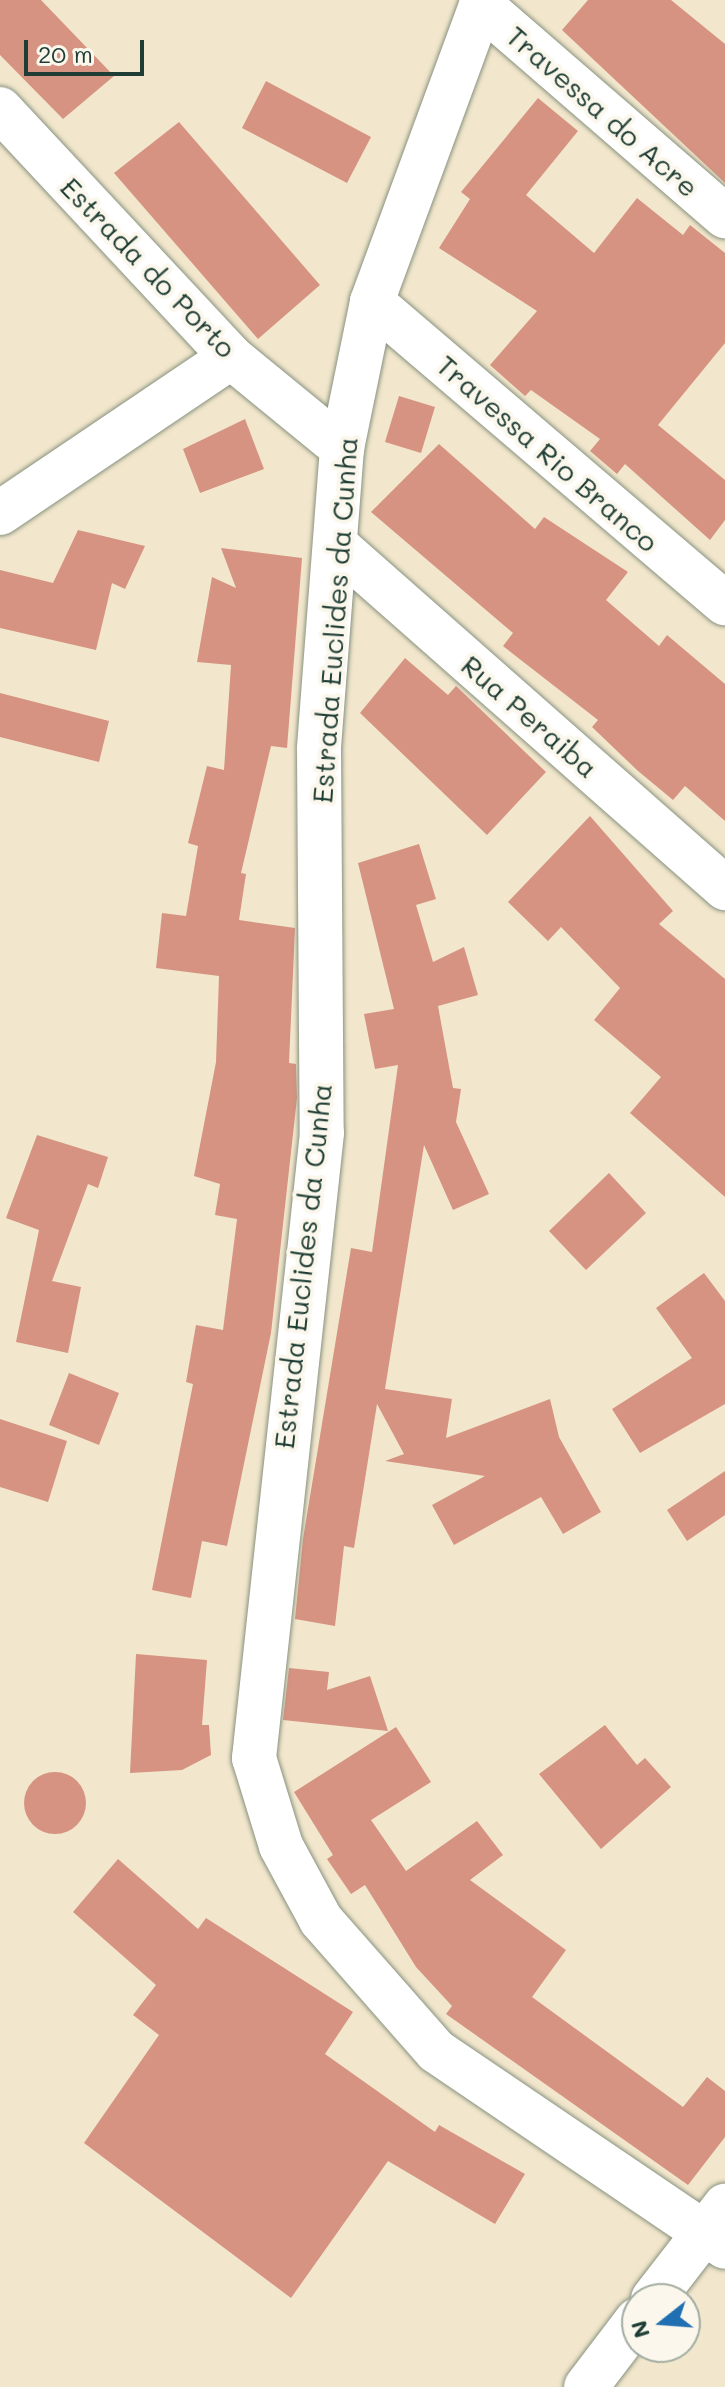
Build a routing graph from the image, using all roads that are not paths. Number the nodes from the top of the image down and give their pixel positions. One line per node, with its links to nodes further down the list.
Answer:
1 (482, 3): 3 (street, Travessa do Acre); 4 (street, Estrada Euclides da Cunha)
2 (0, 109): 5 (street, Estrada do Porto)
3 (725, 216)
4 (372, 302): 6 (street, Estrada Euclides da Cunha); 9 (street, Travessa Rio Branco)
5 (231, 357): 6 (street, Estrada do Porto); 7 (street)
6 (342, 448): 8 (street, Estrada Euclides da Cunha)
7 (0, 513)
8 (336, 545): 10 (street, Rua Peraiba); 11 (street, Estrada Euclides da Cunha)
9 (725, 603)
10 (725, 888)
11 (718, 2229): 12 (street)
12 (668, 2283)
13 (621, 2341): 14 (street)
14 (586, 2387)

